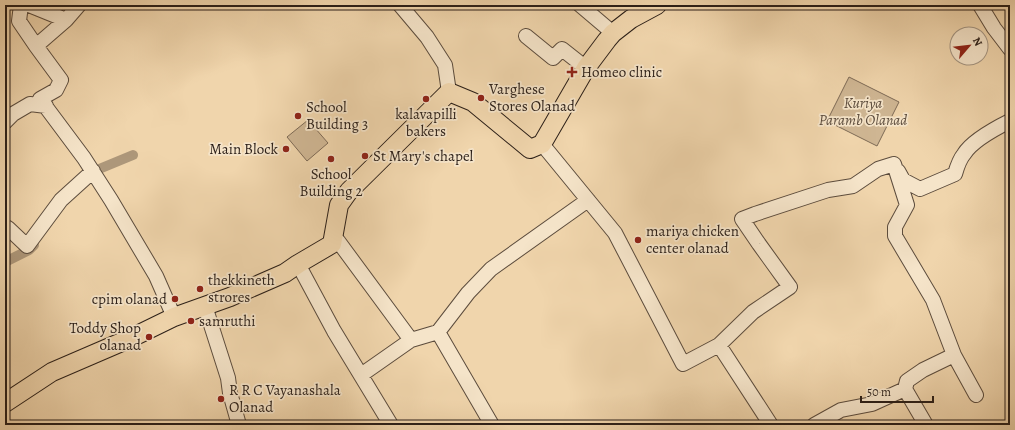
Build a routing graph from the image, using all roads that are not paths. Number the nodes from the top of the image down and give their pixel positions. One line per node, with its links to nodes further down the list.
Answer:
1 (21, 5): 11 (street)
2 (29, 5): 8 (street)
3 (79, 5): 8 (street)
4 (400, 5): 14 (street)
5 (580, 5): 9 (street)
6 (657, 5): 9 (main road)
7 (980, 5): 12 (street)
8 (66, 20): 11 (street)
9 (613, 33): 13 (main road)
10 (526, 36): 13 (street)
11 (36, 46): 15 (street)
12 (1010, 49)
13 (586, 68): 18 (main road)
14 (450, 92): 18 (main road); 23 (main road)
15 (46, 106): 17 (street); 20 (street)
16 (1010, 121): 19 (street)
17 (5, 122)
18 (542, 144): 21 (street)
19 (894, 164): 29 (street); 30 (street)
20 (93, 171): 22 (street); 26 (street)
21 (588, 200): 27 (street); 29 (street)
22 (5, 231)
23 (332, 244): 24 (main road); 28 (street)
24 (298, 264): 25 (main road); 31 (street)
25 (205, 306): 26 (main road); 35 (street)
26 (174, 317): 34 (main road)
27 (438, 332): 28 (street); 37 (street)
28 (411, 340): 31 (street)
29 (719, 345): 38 (street)
30 (954, 355): 32 (street); 33 (street)
31 (361, 375): 36 (street)
32 (905, 389): 39 (street); 40 (street)
33 (976, 395)
34 (5, 403)
35 (239, 425)
36 (391, 425)
37 (492, 425)
38 (771, 425)
39 (814, 425)
40 (926, 425)

